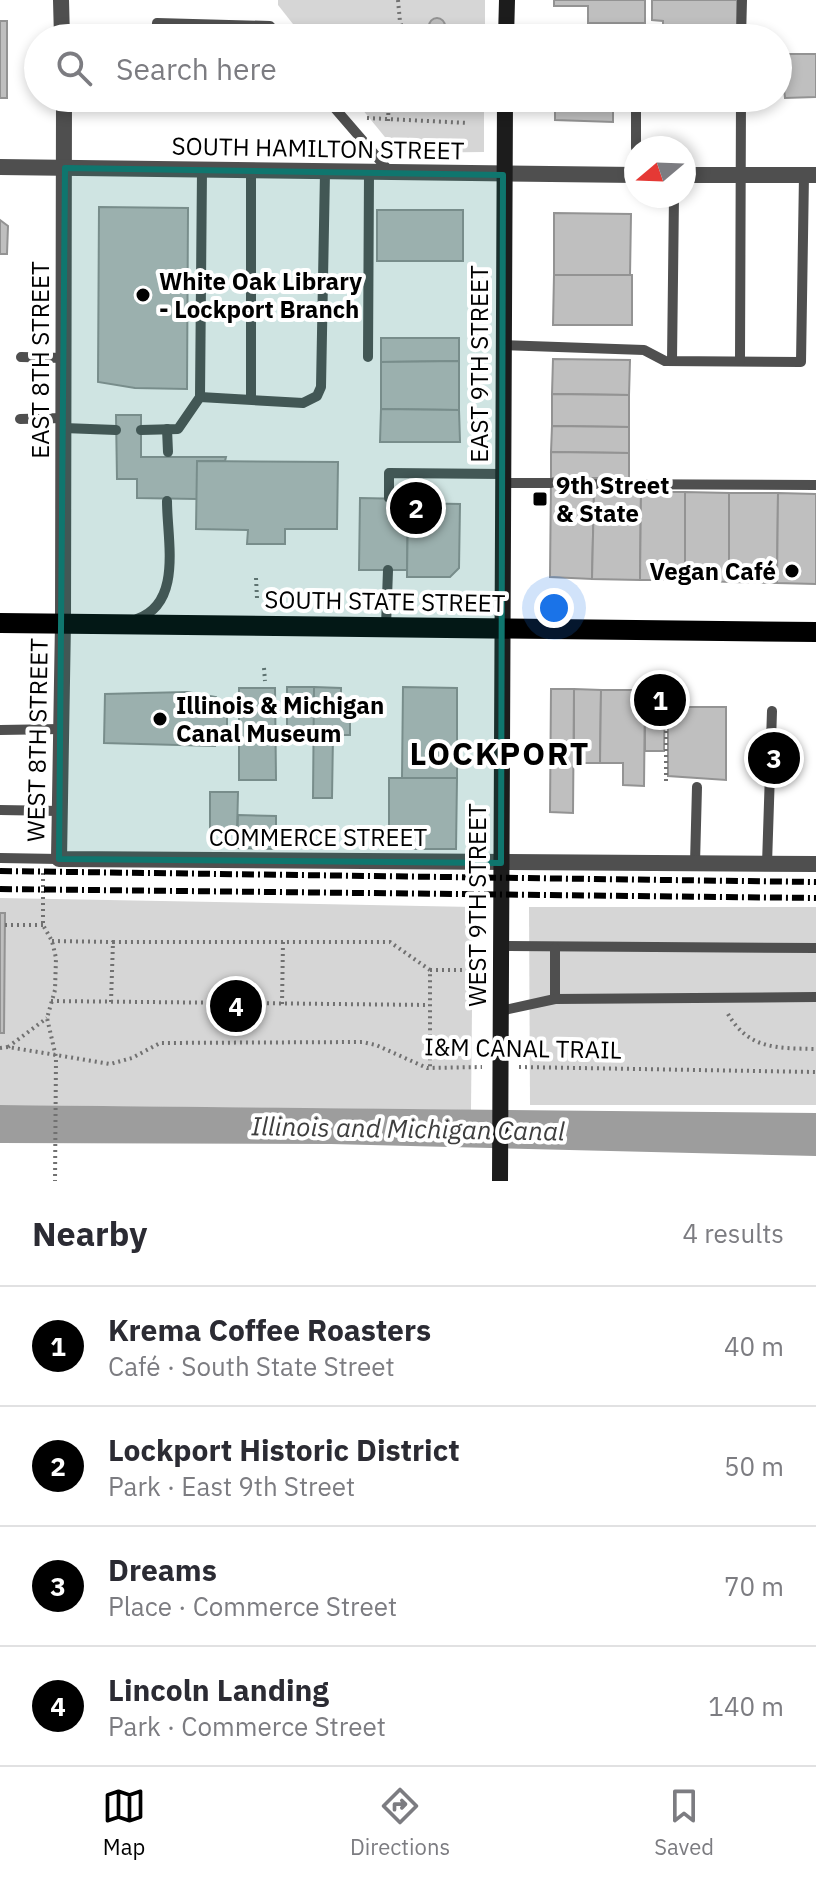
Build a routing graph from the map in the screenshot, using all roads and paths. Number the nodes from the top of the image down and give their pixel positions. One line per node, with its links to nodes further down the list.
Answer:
1 (61, 0): 5 (street)
2 (398, 0): 8 (path)
3 (507, 0): 9 (main road)
4 (742, 0): 10 (lane)
5 (62, 24)
6 (157, 24): 7 (lane)
7 (195, 24)
8 (401, 24)
9 (506, 24)
10 (741, 24)
11 (64, 112): 22 (street, EAST 8TH STREET)
12 (338, 112): 27 (lane)
13 (362, 112): 18 (path)
14 (388, 112): 18 (path)
15 (505, 112): 28 (main road, EAST 9TH STREET)
16 (636, 112): 20 (lane)
17 (741, 112): 32 (lane)
18 (388, 121): 19 (path)
19 (468, 123)
20 (636, 136)
21 (0, 167): 22 (street, SOUTH HAMILTON STREET)
22 (65, 168): 23 (street, SOUTH HAMILTON STREET); 37 (street, EAST 8TH STREET)
23 (202, 170): 24 (street, SOUTH HAMILTON STREET); 40 (lane)
24 (251, 171): 25 (street, SOUTH HAMILTON STREET); 41 (lane)
25 (325, 172): 26 (street, SOUTH HAMILTON STREET); 41 (lane)
26 (369, 173): 27 (street, SOUTH HAMILTON STREET); 36 (lane)
27 (391, 173): 28 (street, SOUTH HAMILTON STREET)
28 (503, 175): 29 (street, SOUTH HAMILTON STREET); 34 (main road, EAST 9TH STREET)
29 (624, 175)
30 (696, 175): 32 (street)
31 (810, 175): 32 (street); 39 (lane)
32 (743, 176): 39 (lane)
33 (674, 208): 38 (lane)
34 (503, 345): 38 (lane); 48 (main road, EAST 9TH STREET)
35 (21, 357): 37 (lane)
36 (368, 357)
37 (64, 358): 43 (street, EAST 8TH STREET)
38 (672, 361): 39 (lane)
39 (740, 361)
40 (200, 397): 41 (lane); 44 (lane)
41 (251, 399)
42 (20, 419): 43 (lane)
43 (64, 423): 45 (lane); 57 (street, EAST 8TH STREET)
44 (167, 429): 46 (lane); 47 (lane)
45 (116, 430)
46 (141, 430)
47 (168, 452)
48 (503, 478): 49 (lane); 52 (lane); 61 (main road, EAST 9TH STREET)
49 (551, 483)
50 (573, 484): 51 (lane)
51 (816, 485)
52 (389, 498)
53 (167, 501): 59 (lane)
54 (388, 570): 60 (lane)
55 (256, 578): 56 (path)
56 (257, 598)
57 (63, 622): 58 (main road, SOUTH STATE STREET); 59 (main road, SOUTH STATE STREET); 67 (street, WEST 8TH STREET)
58 (0, 623)
59 (126, 623): 60 (main road, SOUTH STATE STREET)
60 (386, 626): 61 (main road, SOUTH STATE STREET)
61 (503, 630): 62 (main road, SOUTH STATE STREET); 75 (main road, WEST 9TH STREET)
62 (816, 632)
63 (264, 668): 64 (path)
64 (265, 681)
65 (666, 684): 69 (path)
66 (772, 711): 77 (lane)
67 (61, 729): 68 (lane); 72 (street, WEST 8TH STREET)
68 (0, 730)
69 (666, 781)
70 (697, 787): 76 (lane)
71 (0, 810): 72 (lane)
72 (60, 811): 74 (street, WEST 8TH STREET)
73 (0, 858): 74 (lane)
74 (51, 862): 75 (street, COMMERCE STREET); 80 (path)
75 (501, 863): 76 (street, COMMERCE STREET); 84 (main road, WEST 9TH STREET)
76 (695, 863): 77 (street, COMMERCE STREET)
77 (767, 864): 78 (street, COMMERCE STREET)
78 (816, 864)
79 (5, 925): 80 (path)
80 (43, 925): 81 (path)
81 (52, 941): 82 (path); 92 (path)
82 (113, 942): 83 (path); 93 (path)
83 (283, 942): 87 (path); 94 (path)
84 (501, 946): 85 (lane); 96 (main road, WEST 9TH STREET)
85 (555, 948): 86 (lane); 91 (lane)
86 (816, 948)
87 (430, 970): 88 (path); 95 (path)
88 (474, 970)
89 (718, 997): 90 (lane); 91 (lane); 100 (path)
90 (816, 997)
91 (555, 999): 96 (lane)
92 (51, 1001): 93 (path); 97 (path)
93 (111, 1002): 94 (path)
94 (282, 1004): 95 (path)
95 (430, 1005): 102 (path)
96 (500, 1011): 107 (main road, WEST 9TH STREET)
97 (47, 1018): 98 (path); 101 (path)
98 (8, 1047): 99 (path, I&M CANAL TRAIL); 101 (path, I&M CANAL TRAIL)
99 (0, 1048)
100 (816, 1049)
101 (56, 1057): 102 (path, I&M CANAL TRAIL); 106 (path)
102 (430, 1067): 103 (path, I&M CANAL TRAIL)
103 (487, 1067)
104 (512, 1067): 105 (path, I&M CANAL TRAIL)
105 (816, 1072)
106 (56, 1179)
107 (500, 1181)

